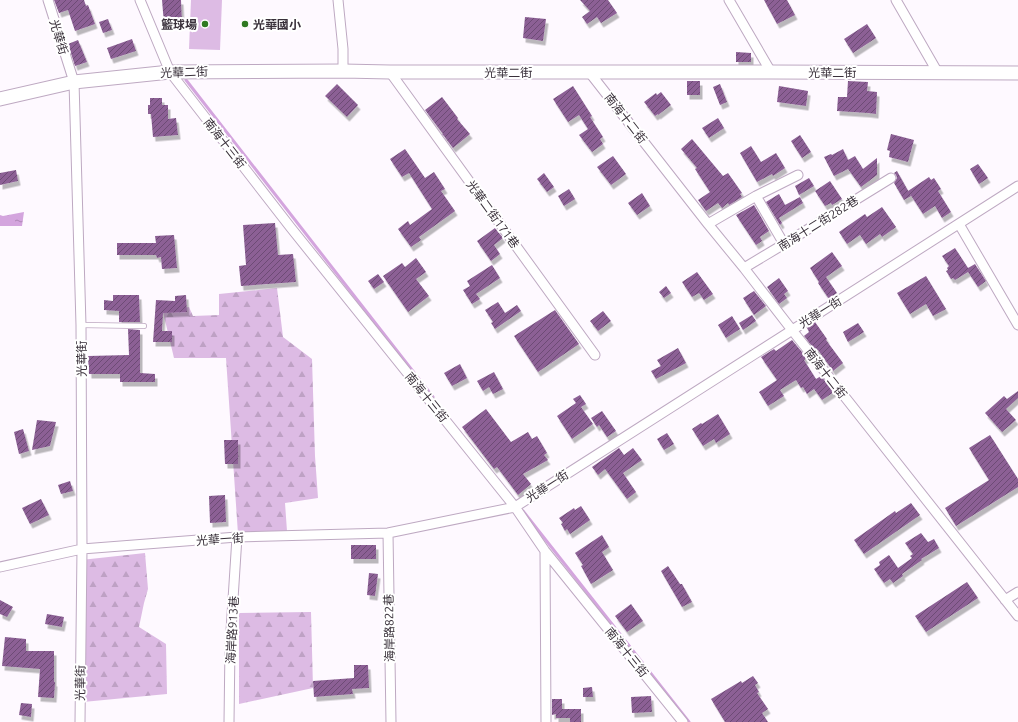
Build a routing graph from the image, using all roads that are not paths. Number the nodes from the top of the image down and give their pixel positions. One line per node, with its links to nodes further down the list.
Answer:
1 (48, 0): 13 (street, 光華街)
2 (140, 0): 7 (street, 南海十三街)
3 (338, 0): 6 (street)
4 (729, 0): 10 (street)
5 (896, 0): 11 (street)
6 (343, 71): 7 (street, 光華二街); 8 (street, 光華二街)
7 (170, 72): 13 (street, 光華二街); 28 (street, 南海十三街)
8 (390, 72): 9 (street, 光華二街); 27 (street, 光華二街171巷)
9 (590, 72): 10 (street, 光華二街); 19 (street, 南海十二街)
10 (771, 72): 11 (street, 光華二街)
11 (938, 73): 12 (street, 光華二街)
12 (1018, 73)
13 (74, 82): 14 (street, 光華二街); 23 (street, 光華街)
14 (0, 99)
15 (798, 174): 18 (street)
16 (890, 178): 21 (street, 南海十二街282巷)
17 (1018, 186): 20 (street, 光華一街)
18 (756, 196): 19 (street); 21 (street)
19 (708, 224): 22 (street, 南海十二街)
20 (959, 224): 25 (street); 26 (street, 光華一街)
21 (784, 244): 22 (street, 南海十二街282巷)
22 (744, 268): 26 (street, 南海十二街)
23 (81, 325): 24 (lane); 31 (street, 光華街)
24 (144, 326)
25 (1018, 326)
26 (792, 330): 28 (street, 光華一街); 35 (street, 南海十二街)
27 (595, 356)
28 (515, 507): 29 (street, 光華一街); 32 (street, 南海十三街)
29 (388, 533): 30 (street, 光華一街); 39 (street, 海岸路822巷)
30 (237, 538): 31 (street, 光華一街); 38 (street, 海岸路913巷)
31 (82, 549): 33 (street, 光華一街); 37 (street, 光華街)
32 (545, 551): 40 (street); 41 (street, 南海十三街)
33 (0, 567)
34 (1018, 592): 35 (street)
35 (1005, 600): 36 (street, 南海十二街)
36 (1018, 616)
37 (80, 722)
38 (229, 722)
39 (391, 722)
40 (546, 722)
41 (683, 722)

